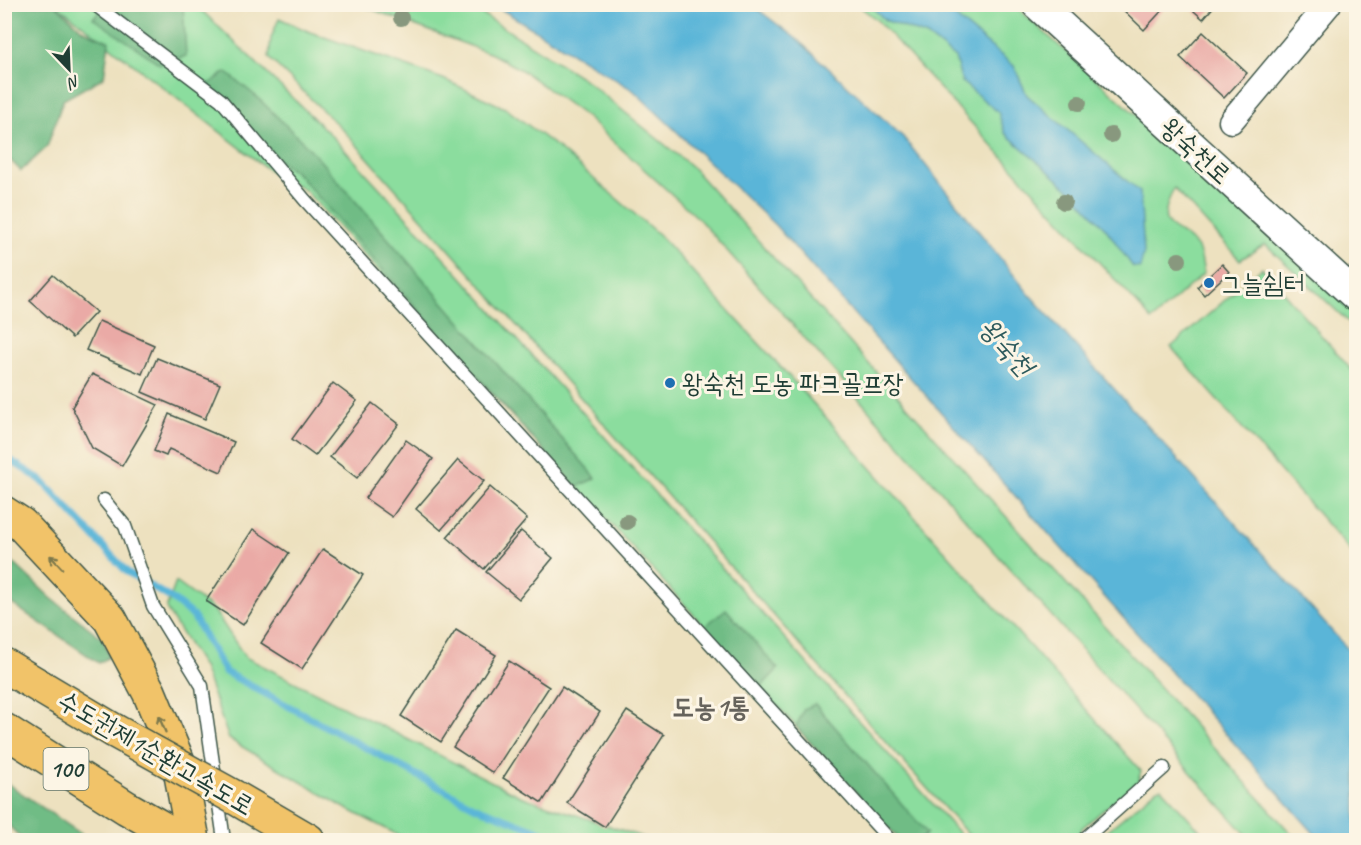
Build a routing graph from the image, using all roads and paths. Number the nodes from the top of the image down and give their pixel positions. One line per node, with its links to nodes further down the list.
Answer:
1 (94, 4): 15 (lane)
2 (1037, 4): 5 (street, 왕숙천로)
3 (1329, 4): 4 (street)
4 (1231, 121)
5 (1356, 296)
6 (104, 500): 13 (lane)
7 (4, 513): 12 (highway, one-way to 7)
8 (4, 665): 14 (highway, 수도권제1순환고속도로 / 100, bridge)
9 (4, 730): 11 (highway, 100)
10 (1164, 768): 16 (lane)
11 (183, 840)
12 (193, 840)
13 (224, 840)
14 (308, 840)
15 (890, 840)
16 (1083, 840)

